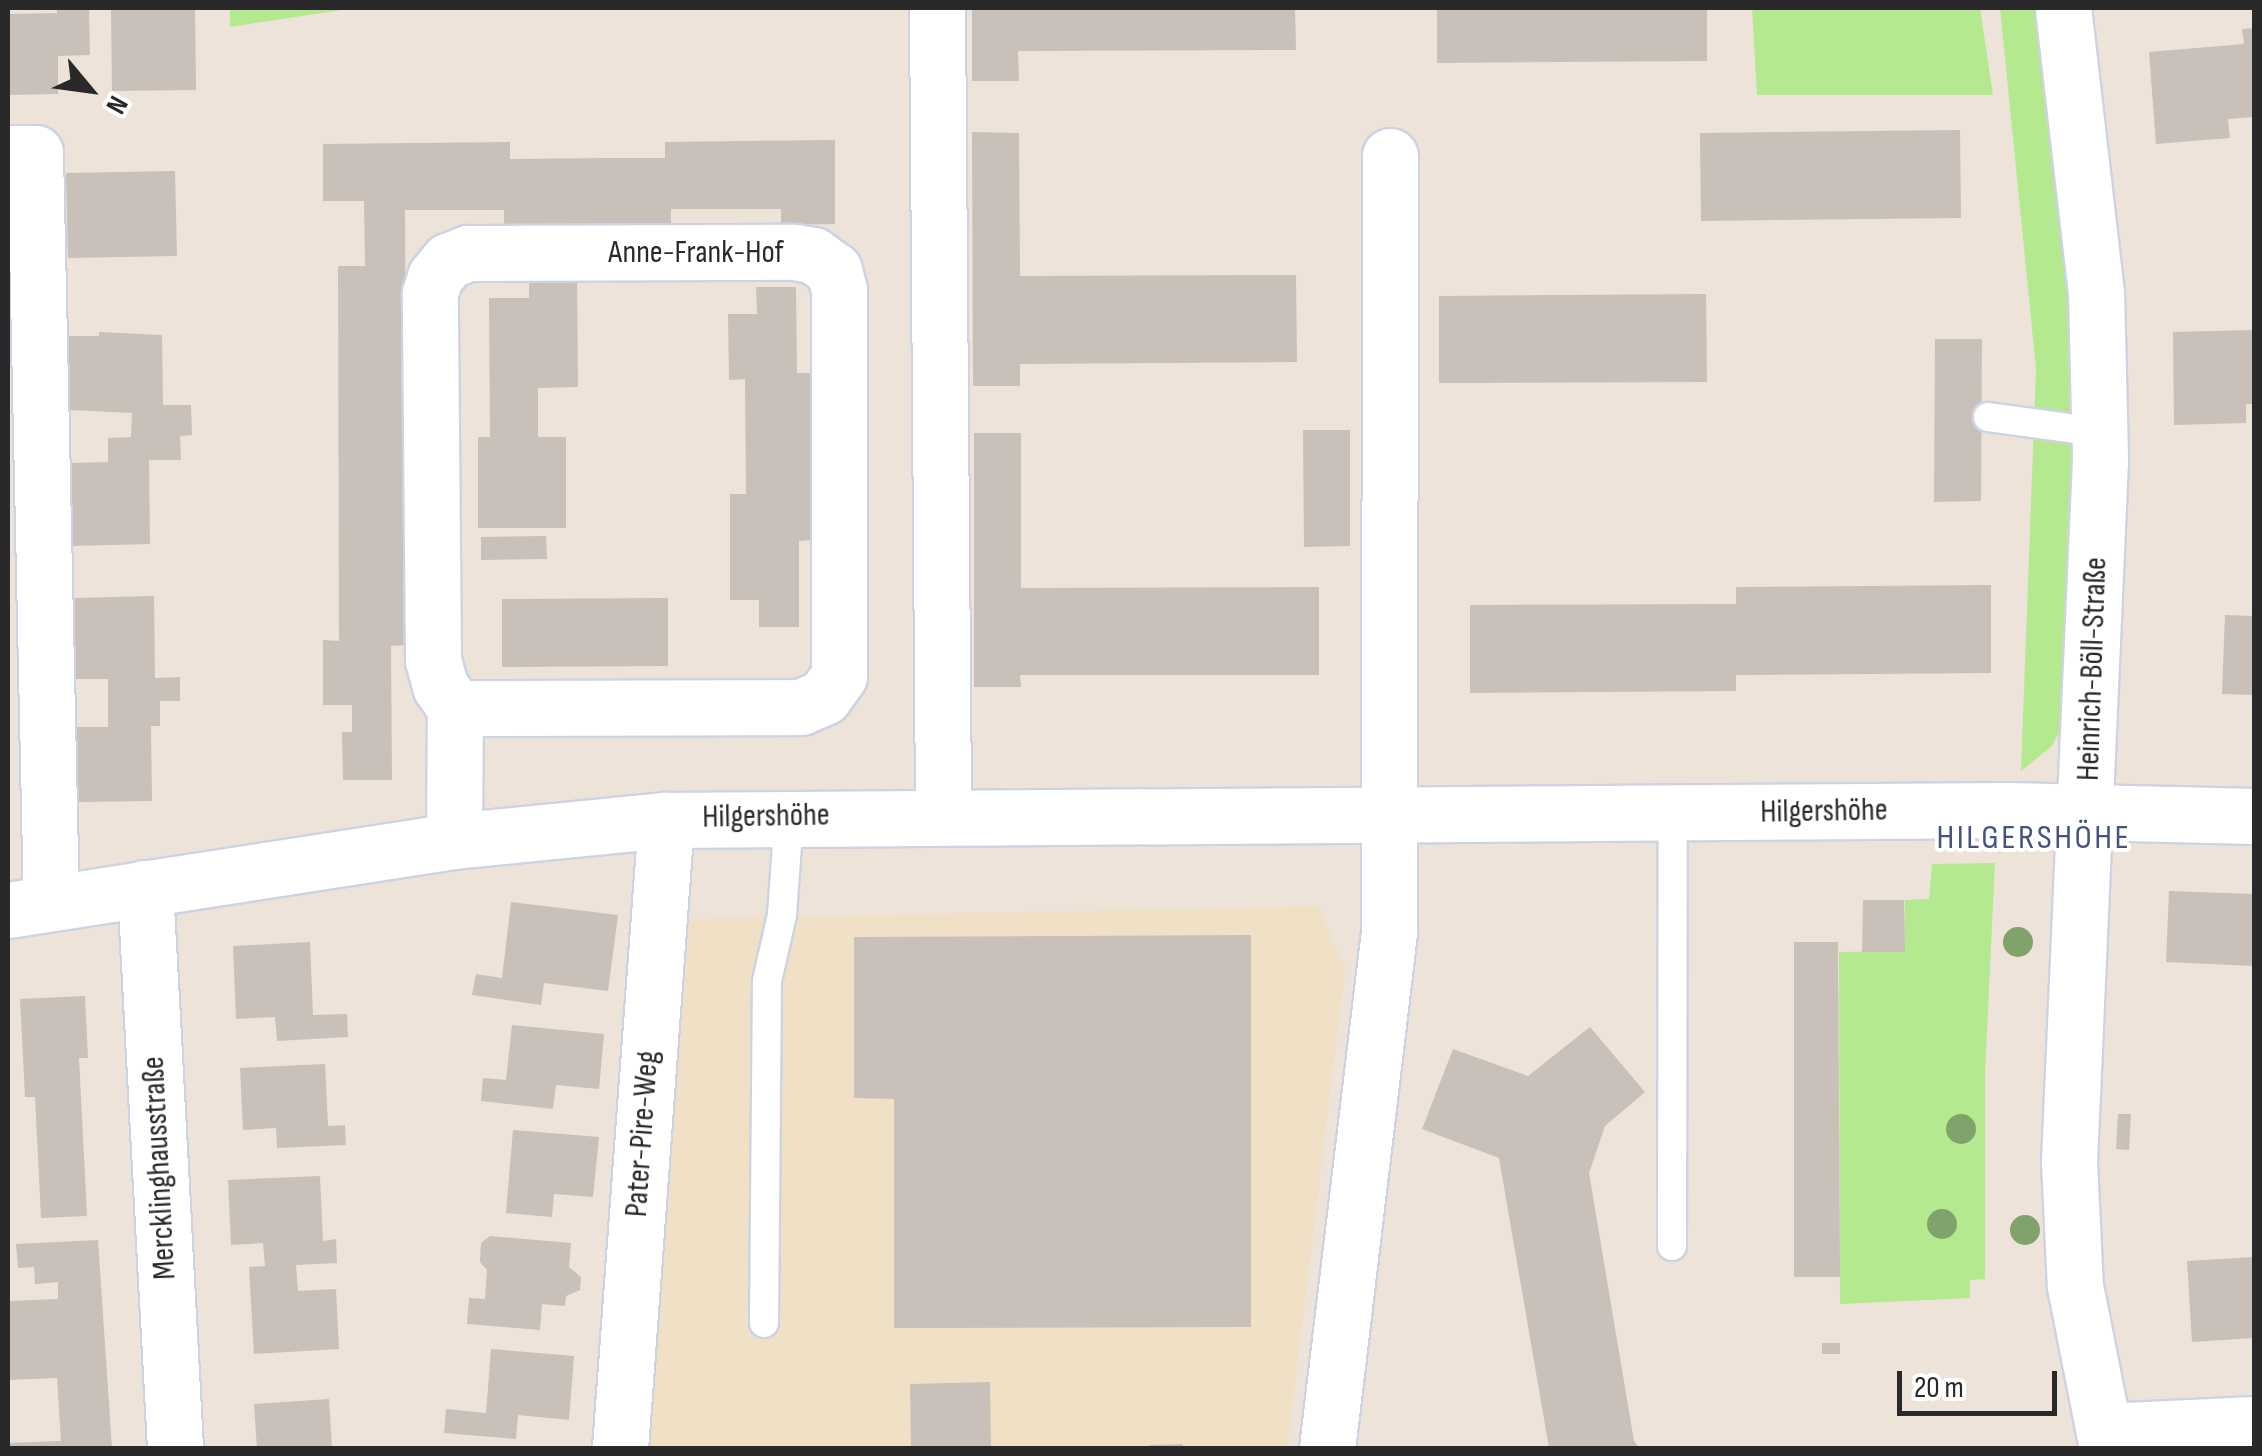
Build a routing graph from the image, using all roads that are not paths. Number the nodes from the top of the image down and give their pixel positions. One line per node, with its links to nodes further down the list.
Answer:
1 (937, 8): 10 (street)
2 (2064, 8): 6 (street, Heinrich-Böll-Straße)
3 (8, 153): 17 (street)
4 (1390, 156): 11 (street)
5 (1988, 417): 6 (lane)
6 (2098, 432): 8 (street, Heinrich-Böll-Straße)
7 (455, 708): 7 (street, Anne-Frank-Hof); 15 (street, Anne-Frank-Hof)
8 (2088, 810): 9 (street, Hilgershöhe); 12 (street, Hilgershöhe); 21 (street, Heinrich-Böll-Straße)
9 (1673, 813): 11 (street, Hilgershöhe); 18 (lane)
10 (943, 816): 11 (street, Hilgershöhe); 13 (street, Hilgershöhe)
11 (1393, 816): 24 (street)
12 (2254, 816)
13 (790, 817): 14 (street, Hilgershöhe); 19 (lane)
14 (666, 820): 15 (street, Hilgershöhe); 23 (street, Pater-Pire-Weg)
15 (454, 840): 16 (street, Hilgershöhe)
16 (145, 888): 17 (street, Hilgershöhe); 22 (street, Mercklinghausstraße)
17 (29, 906)
18 (1672, 1246)
19 (764, 1323)
20 (2254, 1424): 21 (street)
21 (2106, 1440)
22 (175, 1448)
23 (620, 1448)
24 (1326, 1448)

